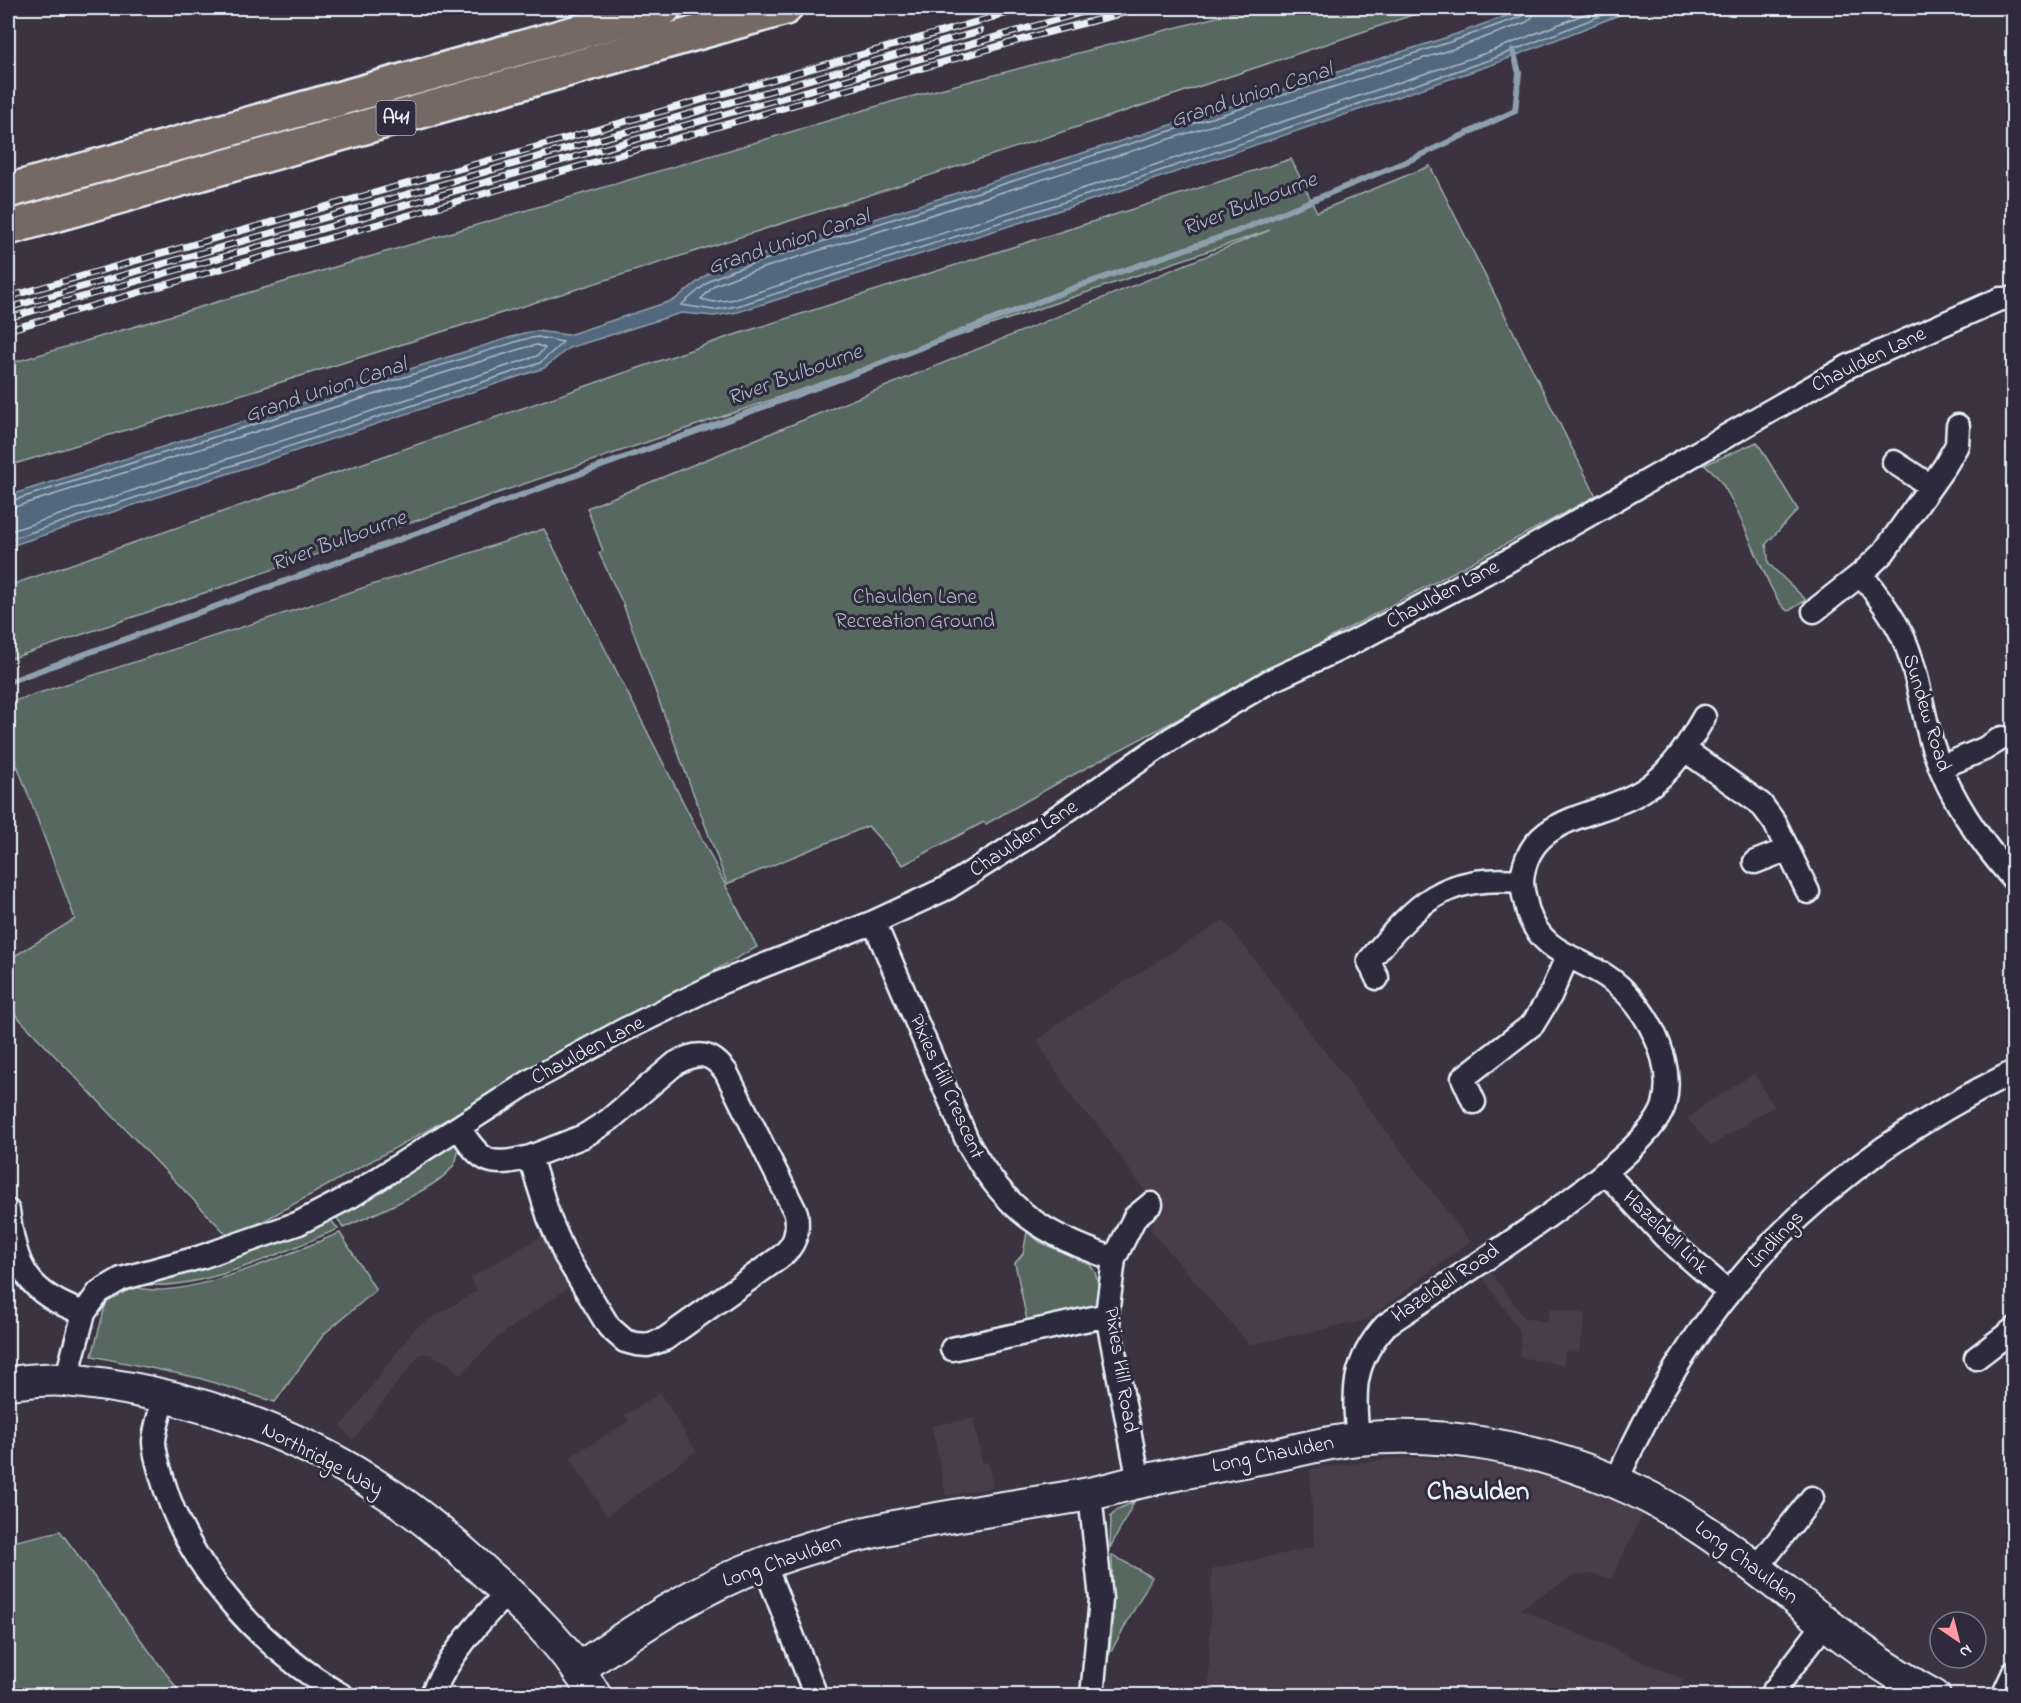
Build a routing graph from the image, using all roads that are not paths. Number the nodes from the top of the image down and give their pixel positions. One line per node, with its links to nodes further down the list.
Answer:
1 (664, 8): 3 (highway, A41)
2 (785, 8): 4 (highway, A41)
3 (8, 191)
4 (8, 228)
5 (2013, 298): 20 (street, Chaulden Lane)
6 (1958, 426): 8 (street)
7 (1894, 462): 8 (street)
8 (1929, 485): 9 (street)
9 (1861, 574): 10 (street); 14 (street, Sundew Road)
10 (1814, 611)
11 (1704, 717): 13 (street)
12 (2002, 738): 14 (street)
13 (1685, 750): 15 (street); 18 (street)
14 (1941, 767): 17 (street, Sundew Road)
15 (1786, 850): 16 (street); 19 (street)
16 (1755, 862)
17 (2013, 880)
18 (1522, 881): 21 (street, Hazeldell Road); 22 (street)
19 (1808, 892)
20 (874, 922): 25 (street, Chaulden Lane); 30 (street, Pixies Hill Crescent)
21 (1567, 957): 24 (street); 27 (street, Hazeldell Road)
22 (1377, 978)
23 (2013, 1072): 31 (street, Lindlings)
24 (1474, 1102)
25 (460, 1129): 26 (street); 32 (street, Chaulden Lane)
26 (530, 1157): 26 (street)
27 (1605, 1172): 31 (street, Hazeldell Link); 40 (street, Hazeldell Road)
28 (1150, 1204): 30 (street, Pixies Hill Road)
29 (8, 1211): 32 (street)
30 (1114, 1259): 33 (street, Pixies Hill Road)
31 (1727, 1291): 42 (street, Lindlings)
32 (84, 1313): 37 (street, Chaulden Lane)
33 (1107, 1315): 35 (street); 41 (street, Pixies Hill Road)
34 (2013, 1329): 36 (street)
35 (952, 1348)
36 (1976, 1358)
37 (66, 1380): 38 (street, Northridge Way); 39 (street, Northridge Way)
38 (8, 1383)
39 (164, 1397): 47 (street, Northridge Way); 51 (street)
40 (1358, 1439): 41 (street, Long Chaulden); 42 (street, Long Chaulden)
41 (1139, 1482): 43 (street, Long Chaulden)
42 (1616, 1482): 46 (street, Long Chaulden)
43 (1090, 1494): 45 (street, Long Chaulden); 55 (street)
44 (1812, 1498): 46 (street)
45 (764, 1563): 49 (street, Long Chaulden); 54 (street)
46 (1756, 1569): 48 (street, Long Chaulden)
47 (508, 1592): 49 (street, Northridge Way); 52 (street)
48 (1825, 1623): 56 (street); 57 (street, Long Chaulden)
49 (579, 1668): 53 (street, Northridge Way)
50 (2013, 1672): 58 (street)
51 (343, 1695)
52 (430, 1695)
53 (596, 1695)
54 (816, 1695)
55 (1092, 1695)
56 (1770, 1695)
57 (1934, 1695)
58 (2003, 1695)

